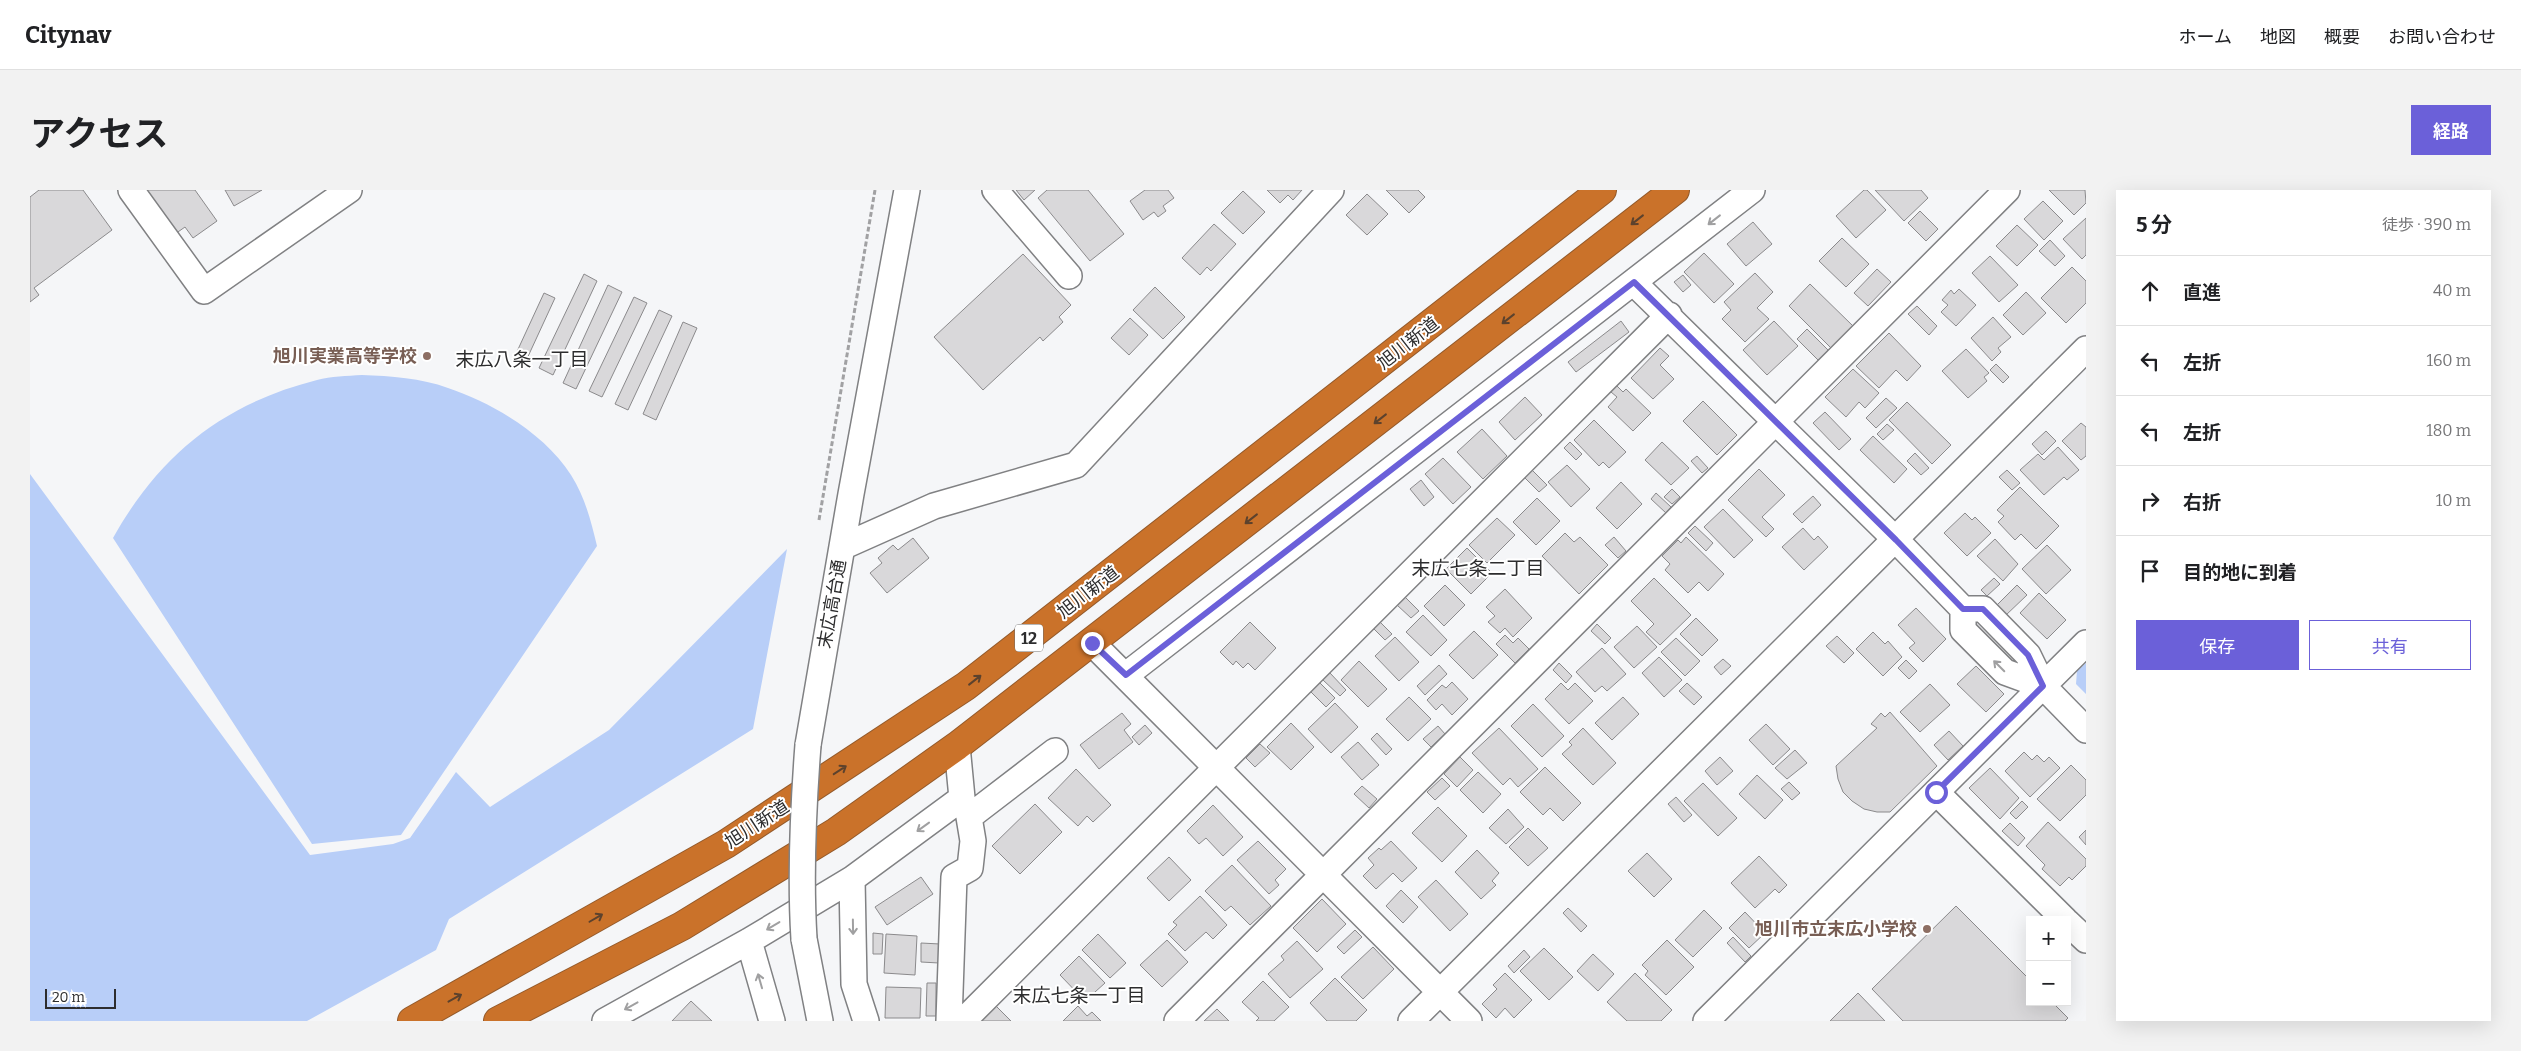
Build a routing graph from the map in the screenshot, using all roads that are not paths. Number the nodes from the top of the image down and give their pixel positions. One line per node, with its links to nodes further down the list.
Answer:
1 (132, 190): 2 (street)
2 (349, 190)
3 (907, 190): 16 (street, 末広高台通)
4 (996, 190): 10 (street)
5 (1331, 190): 16 (street)
6 (1602, 190): 33 (highway, 旭川新道 / 12, one-way to 6)
7 (1675, 190): 17 (highway, 12, one-way to 17)
8 (1752, 190): 11 (street, one-way to 11)
9 (2007, 190): 14 (street)
10 (1069, 276)
11 (1634, 282): 12 (street); 19 (street)
12 (1669, 315): 14 (street); 24 (street)
13 (2086, 349): 15 (street)
14 (1776, 421): 15 (street); 27 (street)
15 (1896, 540): 20 (street); 31 (street)
16 (842, 547): 36 (street, 末広高台通, bridge)
17 (1092, 643): 19 (street); 22 (highway, 12)
18 (2086, 643): 20 (street)
19 (1126, 675): 24 (street)
20 (2043, 686): 21 (street); 25 (street)
21 (2086, 730)
22 (957, 746): 26 (street); 32 (highway, 12)
23 (1055, 752): 26 (street)
24 (1216, 766): 27 (street); 39 (street)
25 (1936, 792): 29 (street); 43 (street)
26 (963, 809): 28 (street, one-way to 28); 38 (street)
27 (1324, 874): 31 (street); 40 (street)
28 (852, 878): 30 (street, one-way to 30); 37 (street, one-way to 37)
29 (2075, 924)
30 (749, 941): 34 (street, one-way to 34); 35 (street, one-way to 30)
31 (1440, 992): 41 (street); 42 (street)
32 (515, 1017)
33 (412, 1021)
34 (605, 1021)
35 (772, 1021)
36 (820, 1021)
37 (866, 1021)
38 (949, 1021)
39 (963, 1021)
40 (1177, 1021)
41 (1411, 1021)
42 (1469, 1021)
43 (1706, 1021)

